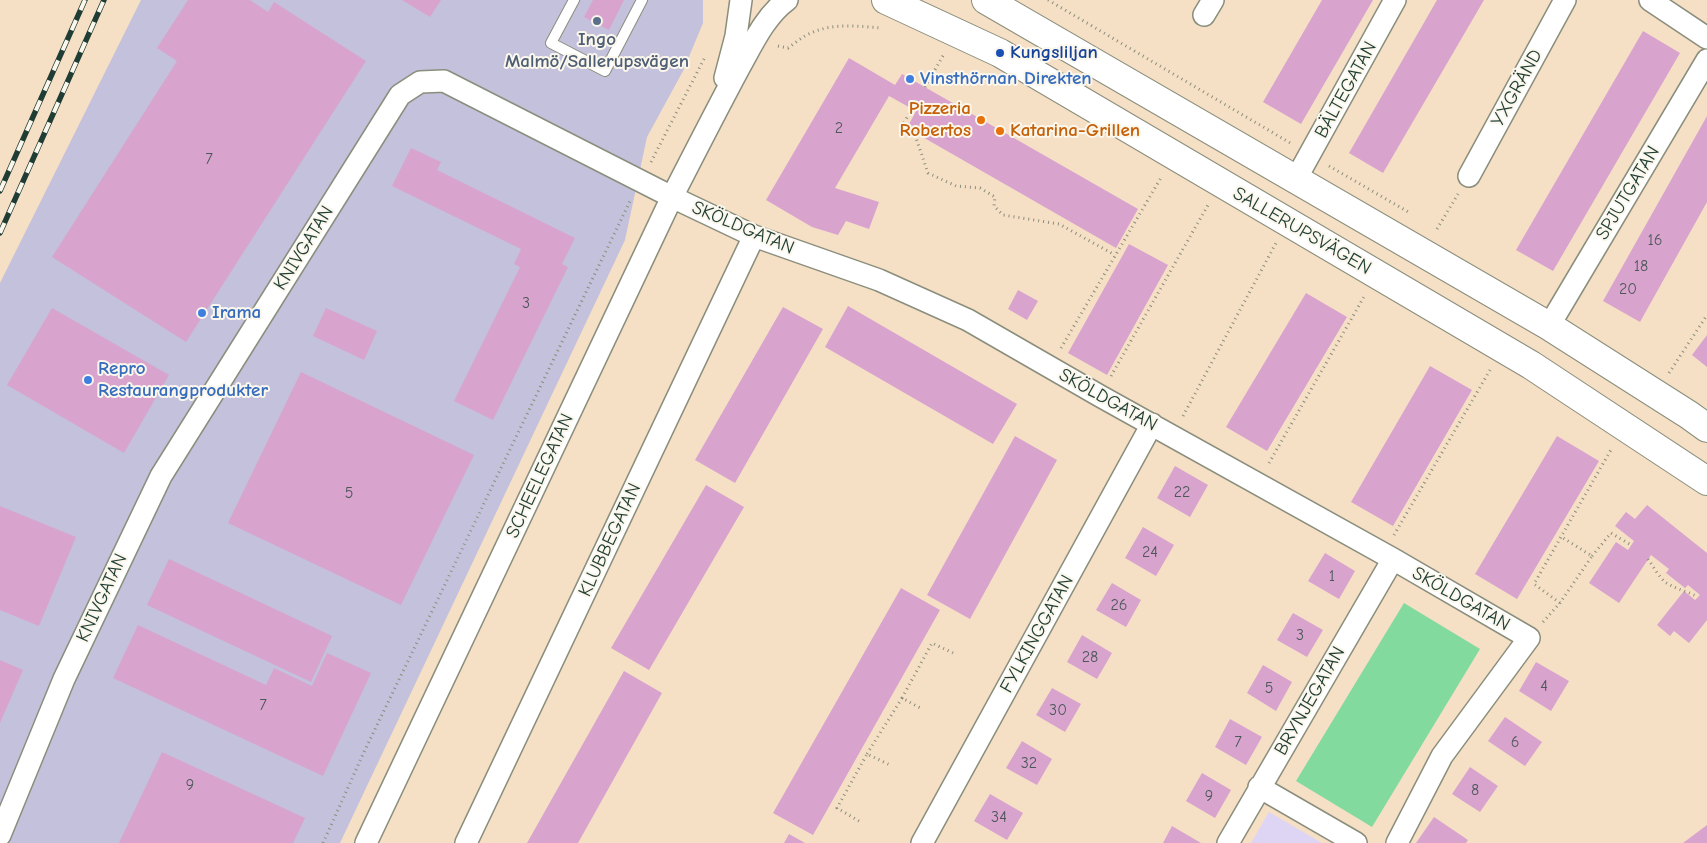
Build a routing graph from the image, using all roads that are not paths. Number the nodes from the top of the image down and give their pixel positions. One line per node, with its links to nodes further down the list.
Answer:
1 (574, 0): 2 (lane)
2 (642, 0)
3 (741, 0): 12 (street, SCHEELEGATAN)
4 (787, 0): 12 (street, SCHEELEGATAN)
5 (886, 0): 20 (main road, SALLERUPSVÄGEN)
6 (986, 0): 14 (main road)
7 (1395, 0): 14 (street, BÄLTEGATAN)
8 (1565, 0): 13 (street, YXGRÄND)
9 (1650, 0): 10 (street)
10 (1707, 38)
11 (1707, 60): 17 (street, SPJUTGATAN)
12 (716, 110): 15 (street, SCHEELEGATAN)
13 (1469, 176)
14 (1296, 179): 17 (main road)
15 (672, 197): 16 (street, SKÖLDGATAN); 23 (street, KNIVGATAN); 24 (street, SCHEELEGATAN)
16 (754, 236): 18 (street, SKÖLDGATAN); 25 (street, KLUBBEGATAN)
17 (1549, 326): 19 (main road)
18 (1152, 424): 21 (street, SKÖLDGATAN); 26 (street, FYLKINGGATAN)
19 (1707, 428)
20 (1707, 481)
21 (1388, 556): 22 (street, BRYNJEGATAN); 29 (street, SKÖLDGATAN)
22 (1259, 787): 27 (street, BRYNJEGATAN); 28 (street)
23 (0, 835)
24 (366, 843)
25 (466, 843)
26 (922, 843)
27 (1228, 843)
28 (1356, 843)
29 (1397, 843)

